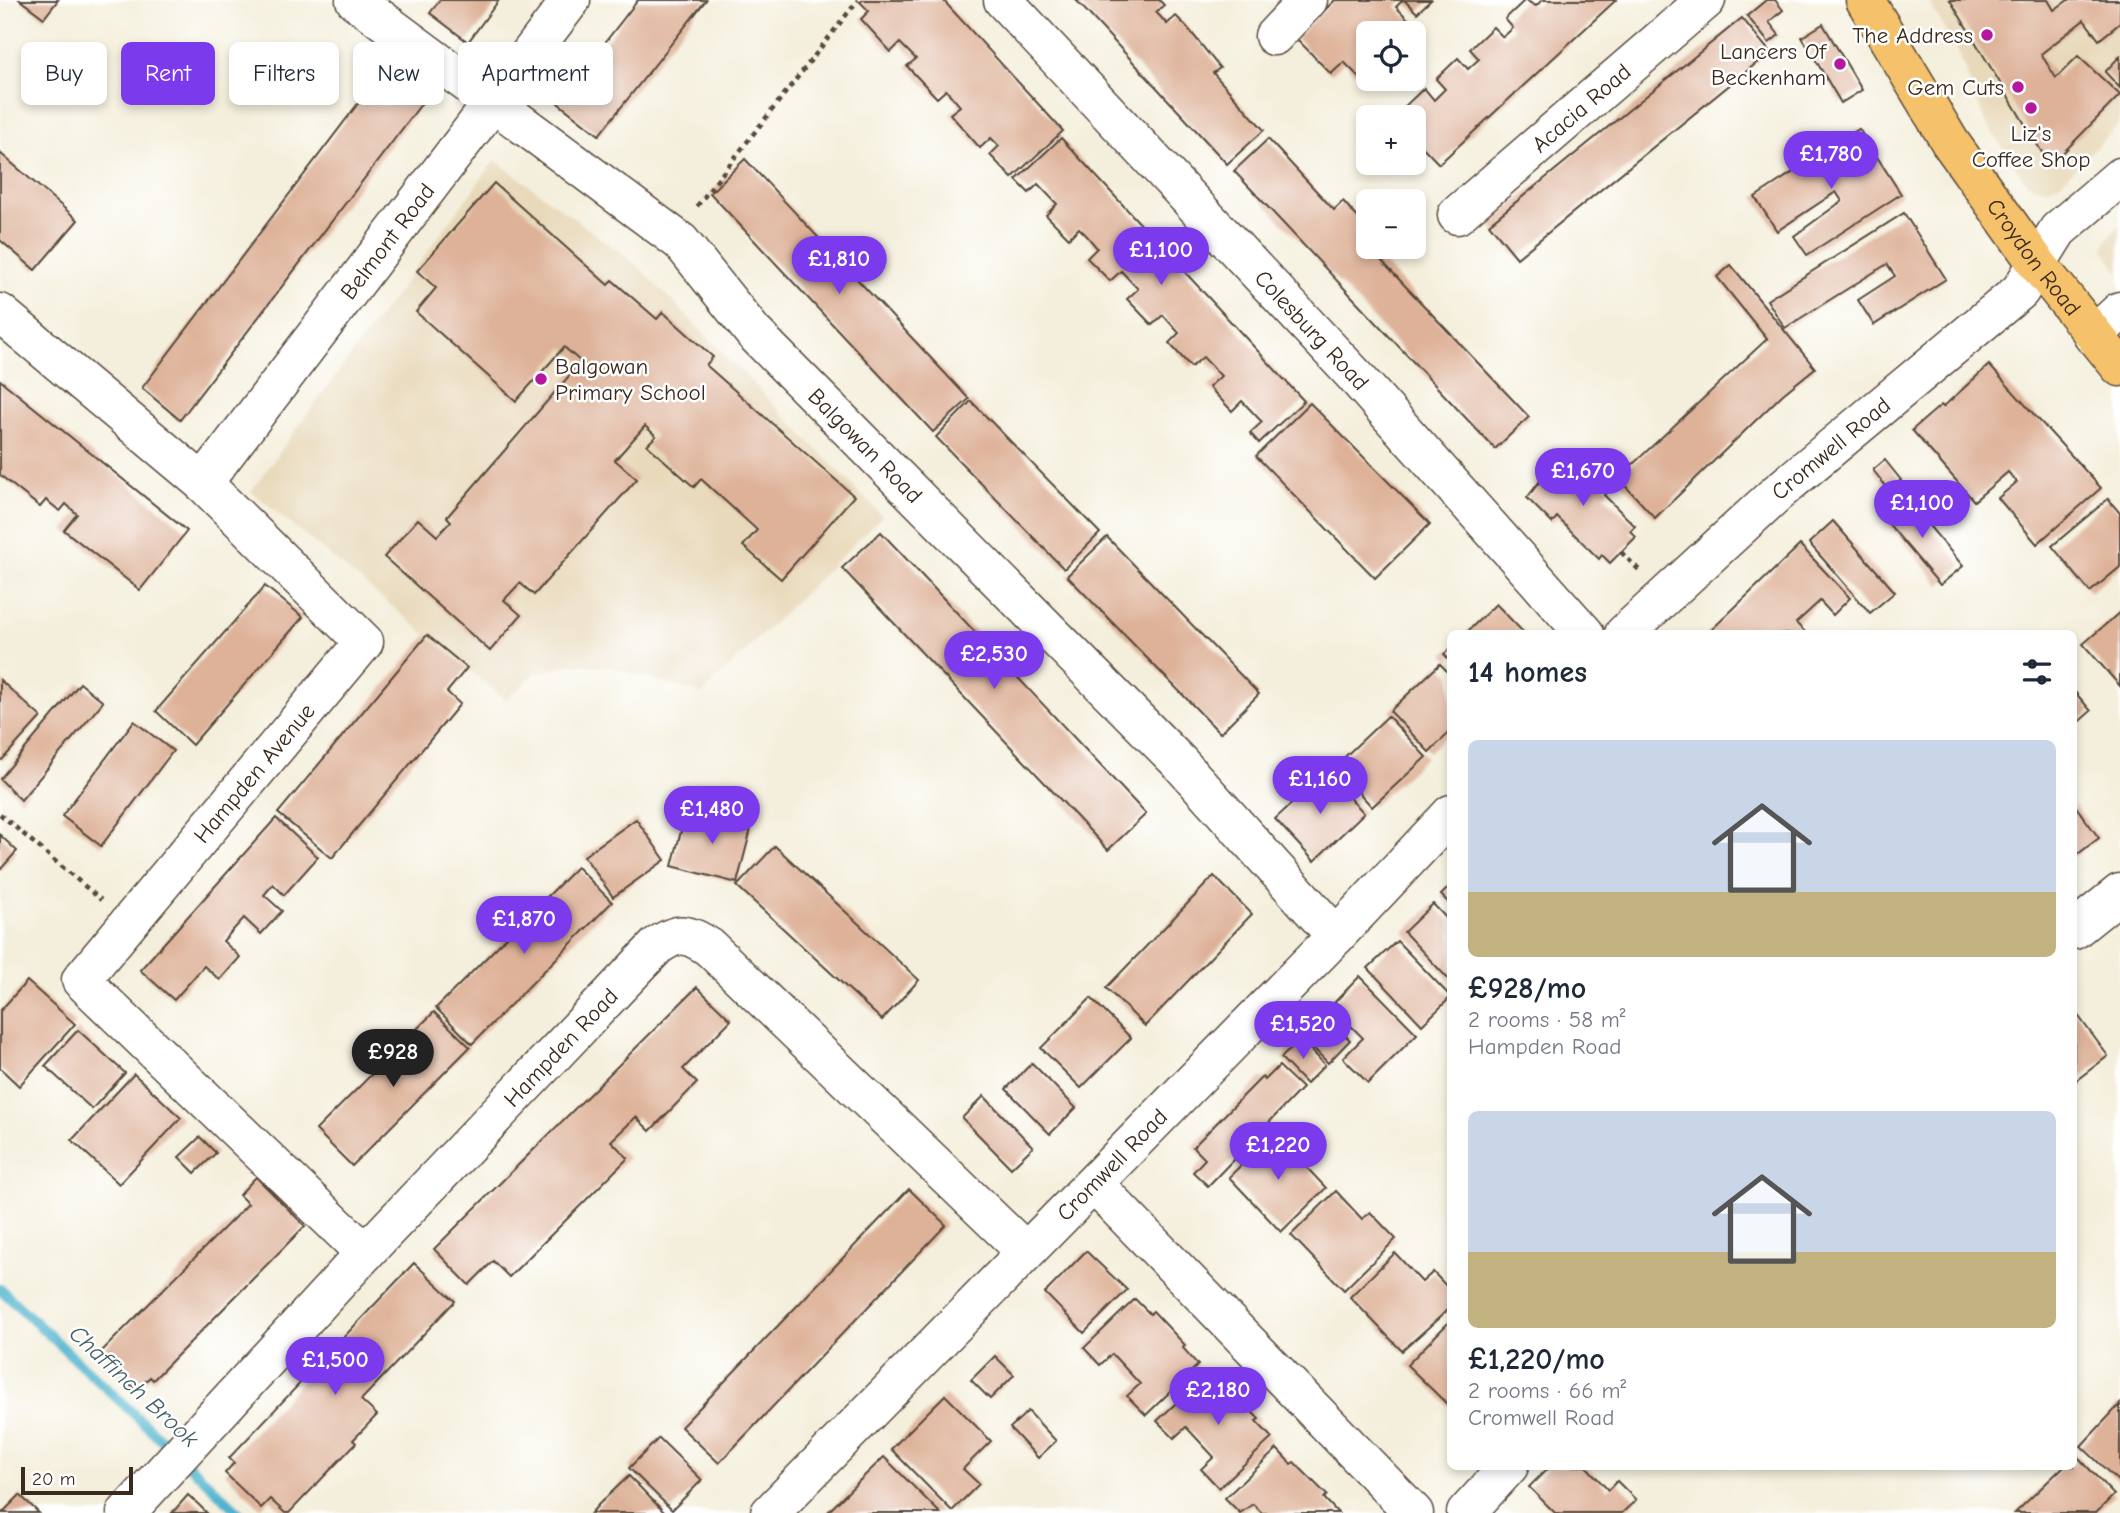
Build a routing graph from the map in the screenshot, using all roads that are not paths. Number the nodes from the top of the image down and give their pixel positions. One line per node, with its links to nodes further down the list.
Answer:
1 (355, 0): 9 (street, Balgowan Road)
2 (571, 0): 8 (street, Belmont Road)
3 (1003, 0): 19 (street, Colesburg Road)
4 (1308, 0): 7 (street)
5 (1706, 0): 13 (street, Acacia Road)
6 (1865, 0): 14 (main road, Croydon Road)
7 (1274, 36)
8 (539, 42)
9 (458, 77)
10 (491, 105): 18 (street, Belmont Road)
11 (496, 105): 24 (street, Balgowan Road)
12 (2120, 177): 14 (street, Cromwell Road)
13 (1457, 215)
14 (2038, 265): 16 (main road, Croydon Road); 20 (street, Cromwell Road)
15 (0, 313): 18 (street, Hampden Avenue)
16 (2107, 323): 17 (main road, Croydon Road)
17 (2120, 367)
18 (203, 483): 27 (street, Hampden Avenue)
19 (1581, 630)
20 (1627, 630)
21 (1447, 818): 24 (street, Cromwell Road)
22 (2120, 893): 23 (street)
23 (2077, 928)
24 (1336, 936): 25 (street, Cromwell Road)
25 (1094, 1184): 26 (street, Cromwell Road); 31 (street)
26 (1025, 1251): 27 (street, Hampden Road); 30 (street, Cromwell Road)
27 (365, 1253): 29 (street, Hampden Road)
28 (1504, 1470): 32 (street)
29 (138, 1500)
30 (771, 1513)
31 (1414, 1513)
32 (1466, 1513)

